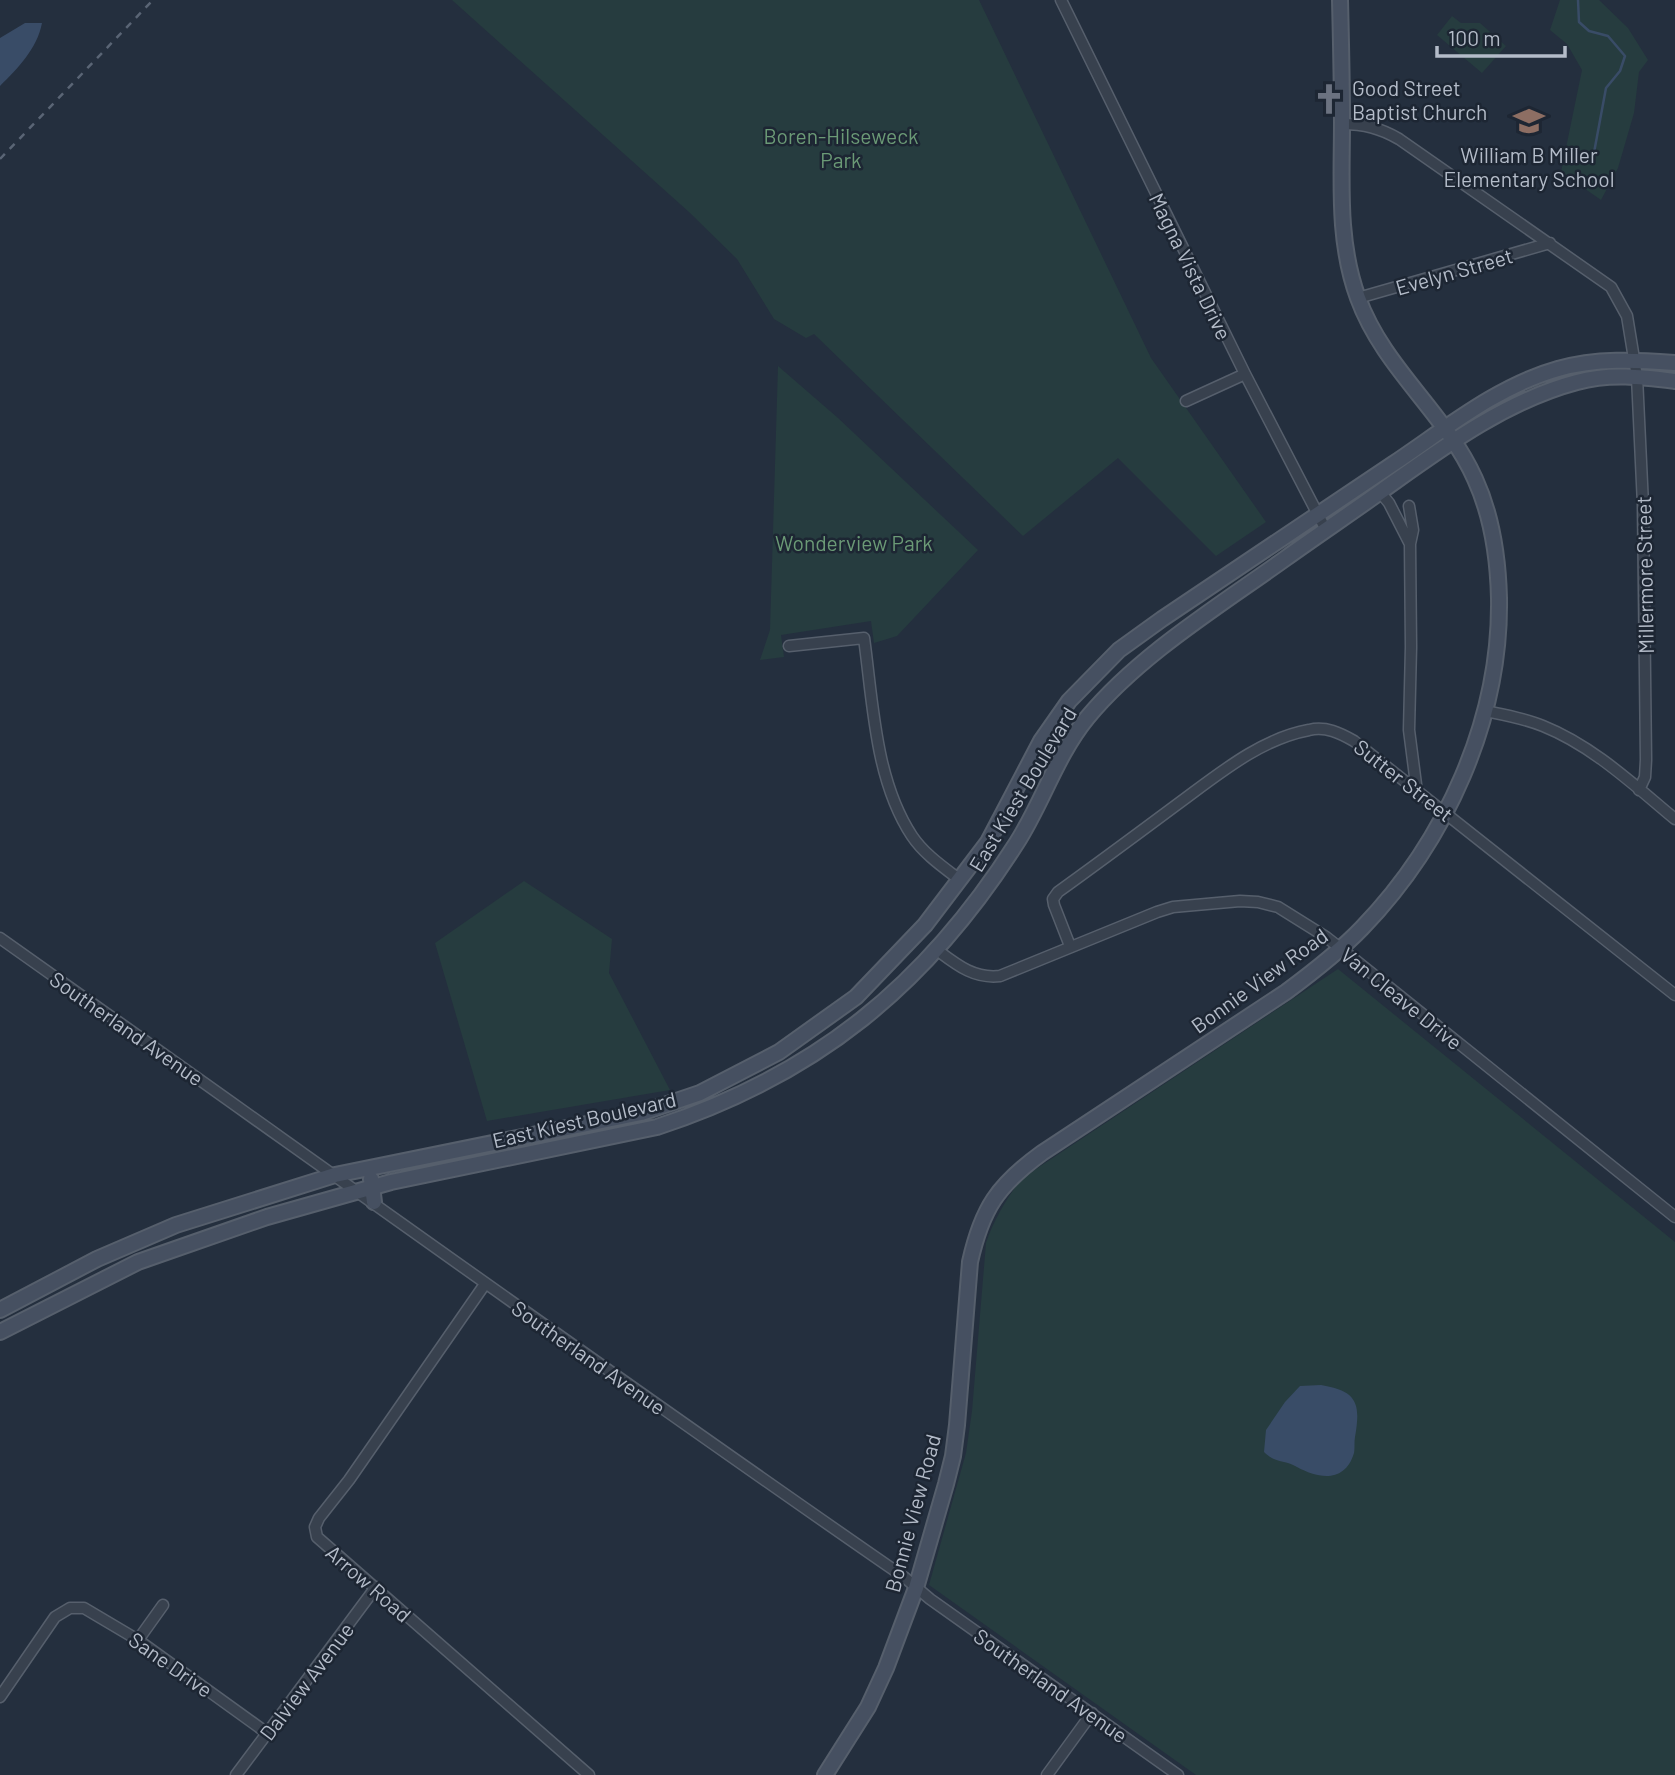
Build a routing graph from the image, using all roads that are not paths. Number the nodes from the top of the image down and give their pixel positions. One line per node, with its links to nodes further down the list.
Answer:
1 (1061, 0): 8 (street, Magna Vista Drive)
2 (1340, 0): 3 (main road, Bonnie View Road)
3 (1342, 124): 4 (street, Millermore Street); 5 (main road, Bonnie View Road)
4 (1550, 243): 5 (street, Evelyn Street); 6 (street, Millermore Street)
5 (1358, 298): 12 (main road, Bonnie View Road)
6 (1636, 360): 7 (main road, East Kiest Boulevard); 9 (street, Millermore Street); 12 (main road, East Kiest Boulevard)
7 (1675, 363)
8 (1244, 374): 11 (street); 16 (street, Magna Vista Drive)
9 (1637, 377): 10 (main road, East Kiest Boulevard); 13 (main road, East Kiest Boulevard); 21 (street, Millermore Street)
10 (1675, 381)
11 (1186, 401)
12 (1446, 428): 13 (main road, Bonnie View Road); 16 (main road, East Kiest Boulevard)
13 (1455, 441): 14 (main road, East Kiest Boulevard); 20 (main road, Bonnie View Road)
14 (1380, 492): 17 (main road, East Kiest Boulevard); 18 (street)
15 (1409, 506): 18 (street)
16 (1318, 514): 17 (street, Magna Vista Drive); 25 (main road, East Kiest Boulevard)
17 (1326, 530): 29 (main road, East Kiest Boulevard)
18 (1410, 544): 22 (street)
19 (789, 646): 25 (street)
20 (1485, 711): 21 (street); 23 (main road, Bonnie View Road)
21 (1639, 790): 24 (street)
22 (1417, 792): 23 (street, Sutter Street); 27 (street, Sutter Street)
23 (1447, 813): 28 (main road, Bonnie View Road); 30 (street, Sutter Street)
24 (1675, 819)
25 (960, 880): 31 (main road, East Kiest Boulevard)
26 (0, 938): 34 (street, Southerland Avenue)
27 (1070, 946): 28 (street, Van Cleave Drive); 29 (street, Van Cleave Drive)
28 (1341, 949): 39 (street, Van Cleave Drive); 46 (main road, Bonnie View Road)
29 (937, 950): 32 (main road, East Kiest Boulevard)
30 (1675, 995)
31 (700, 1093): 32 (main road); 33 (main road, East Kiest Boulevard)
32 (707, 1109): 36 (main road, East Kiest Boulevard)
33 (426, 1157): 35 (main road, East Kiest Boulevard); 36 (main road)
34 (321, 1172): 35 (main road, East Kiest Boulevard); 38 (main road); 41 (main road, East Kiest Boulevard)
35 (335, 1175): 36 (street)
36 (364, 1189): 37 (main road); 38 (main road, East Kiest Boulevard)
37 (374, 1202): 40 (street, Southerland Avenue)
38 (267, 1217): 43 (main road, East Kiest Boulevard)
39 (1675, 1217)
40 (485, 1284): 45 (street, Arrow Road); 46 (street, Southerland Avenue)
41 (30, 1294): 42 (main road, East Kiest Boulevard); 43 (main road)
42 (0, 1310)
43 (40, 1311): 44 (main road, East Kiest Boulevard)
44 (0, 1332)
45 (376, 1587): 51 (street, Dalview Avenue); 53 (street, Arrow Road)
46 (916, 1588): 50 (street, Southerland Avenue); 54 (main road, Bonnie View Road)
47 (163, 1605): 48 (street)
48 (138, 1640): 49 (street, Sane Drive); 51 (street, Sane Drive)
49 (0, 1697)
50 (1092, 1713): 55 (street); 56 (street, Southerland Avenue)
51 (268, 1733): 52 (street, Dalview Avenue)
52 (236, 1775)
53 (589, 1775)
54 (825, 1775)
55 (1047, 1775)
56 (1178, 1775)

